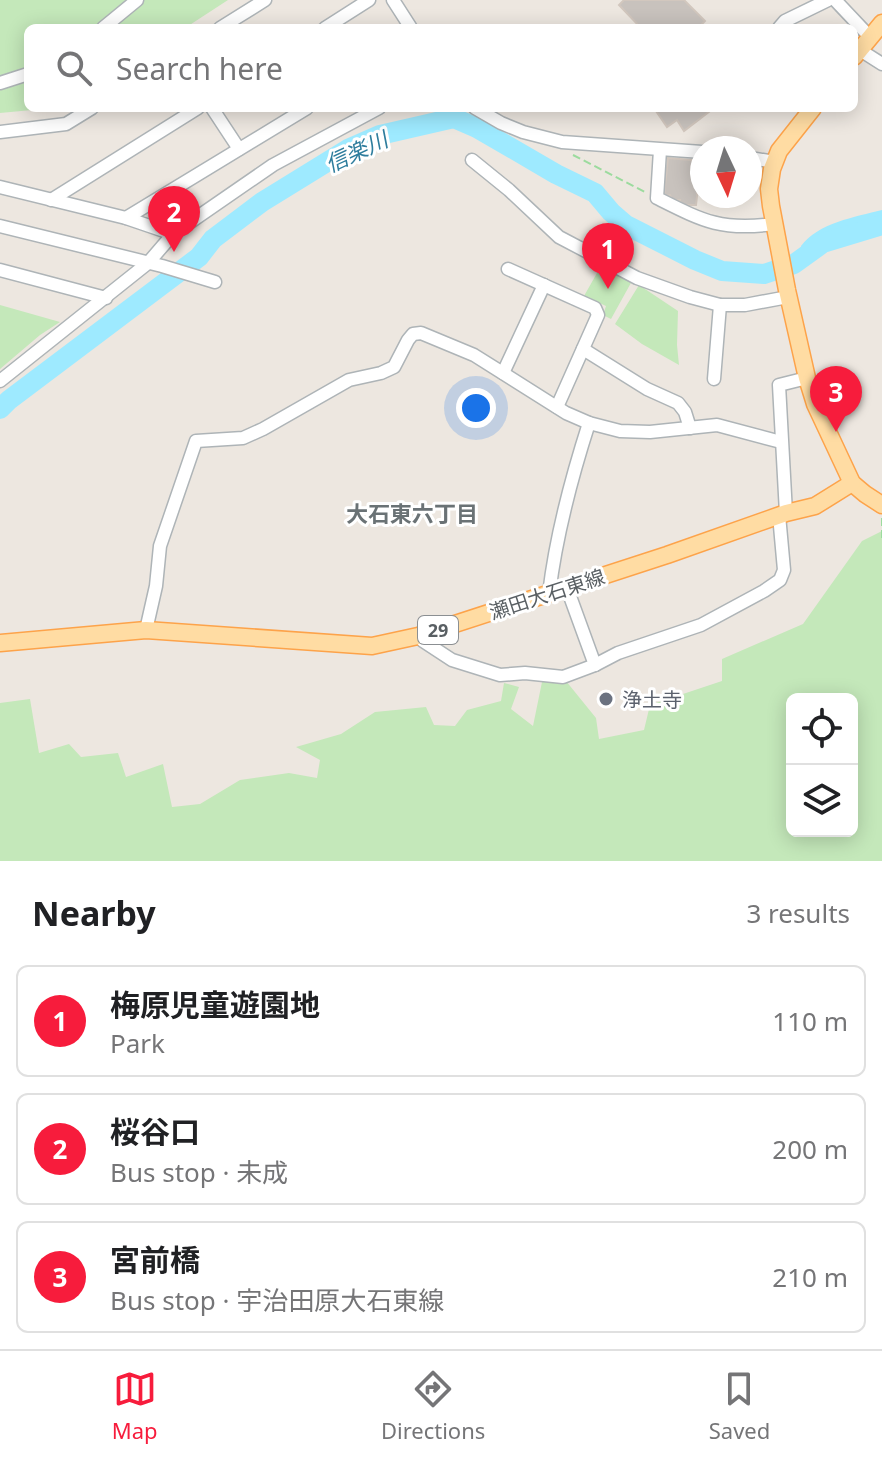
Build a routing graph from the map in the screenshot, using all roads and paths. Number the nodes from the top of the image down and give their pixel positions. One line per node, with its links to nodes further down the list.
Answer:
1 (137, 0): 8 (street)
2 (265, 0): 9 (street)
3 (369, 0): 10 (street)
4 (393, 0): 11 (street)
5 (828, 0): 12 (street)
6 (835, 0): 13 (street)
7 (882, 23): 14 (main road)
8 (108, 24)
9 (226, 24)
10 (334, 24)
11 (408, 24)
12 (782, 24)
13 (848, 24)
14 (861, 48): 15 (street)
15 (882, 64)
16 (24, 75): 17 (street)
17 (0, 83)
18 (86, 112): 25 (street)
19 (192, 112): 35 (street)
20 (215, 112): 27 (street)
21 (300, 112): 27 (street)
22 (372, 112): 39 (street)
23 (482, 112): 26 (street)
24 (810, 112): 32 (main road)
25 (0, 132)
26 (562, 142): 28 (street); 34 (path)
27 (239, 149): 36 (street)
28 (660, 150): 29 (street); 34 (street)
29 (690, 151)
30 (472, 160): 47 (street)
31 (762, 160): 32 (street)
32 (775, 162): 38 (main road)
33 (0, 187): 35 (street)
34 (657, 198): 38 (street)
35 (51, 200): 36 (street)
36 (126, 218): 39 (street)
37 (0, 226): 40 (street)
38 (775, 228): 45 (main road)
39 (173, 234): 40 (street)
40 (148, 263): 43 (street); 46 (street)
41 (508, 269): 44 (street)
42 (0, 270): 46 (street)
43 (215, 282)
44 (544, 285): 48 (street); 49 (street)
45 (788, 293): 47 (street); 50 (main road)
46 (106, 298): 52 (street)
47 (720, 305): 51 (street)
48 (583, 349): 53 (street); 55 (street)
49 (503, 373): 53 (street); 63 (street)
50 (807, 378): 56 (street); 57 (main road)
51 (714, 379)
52 (0, 381)
53 (557, 407): 54 (street)
54 (589, 423): 55 (street); 62 (street)
55 (690, 428): 56 (street)
56 (781, 442): 59 (street)
57 (852, 483): 58 (main road); 59 (main road, 瀬田大石東線 / 29)
58 (882, 505): 60 (path)
59 (783, 514): 61 (main road, 瀬田大石東線 / 29); 66 (street)
60 (882, 539)
61 (567, 588): 62 (main road, 瀬田大石東線 / 29); 66 (street)
62 (549, 594): 64 (main road, 瀬田大石東線 / 29)
63 (146, 630): 64 (main road, 瀬田大石東線 / 29); 65 (main road, 瀬田大石東線 / 29)
64 (418, 636): 66 (street)
65 (0, 643)
66 (595, 665)

